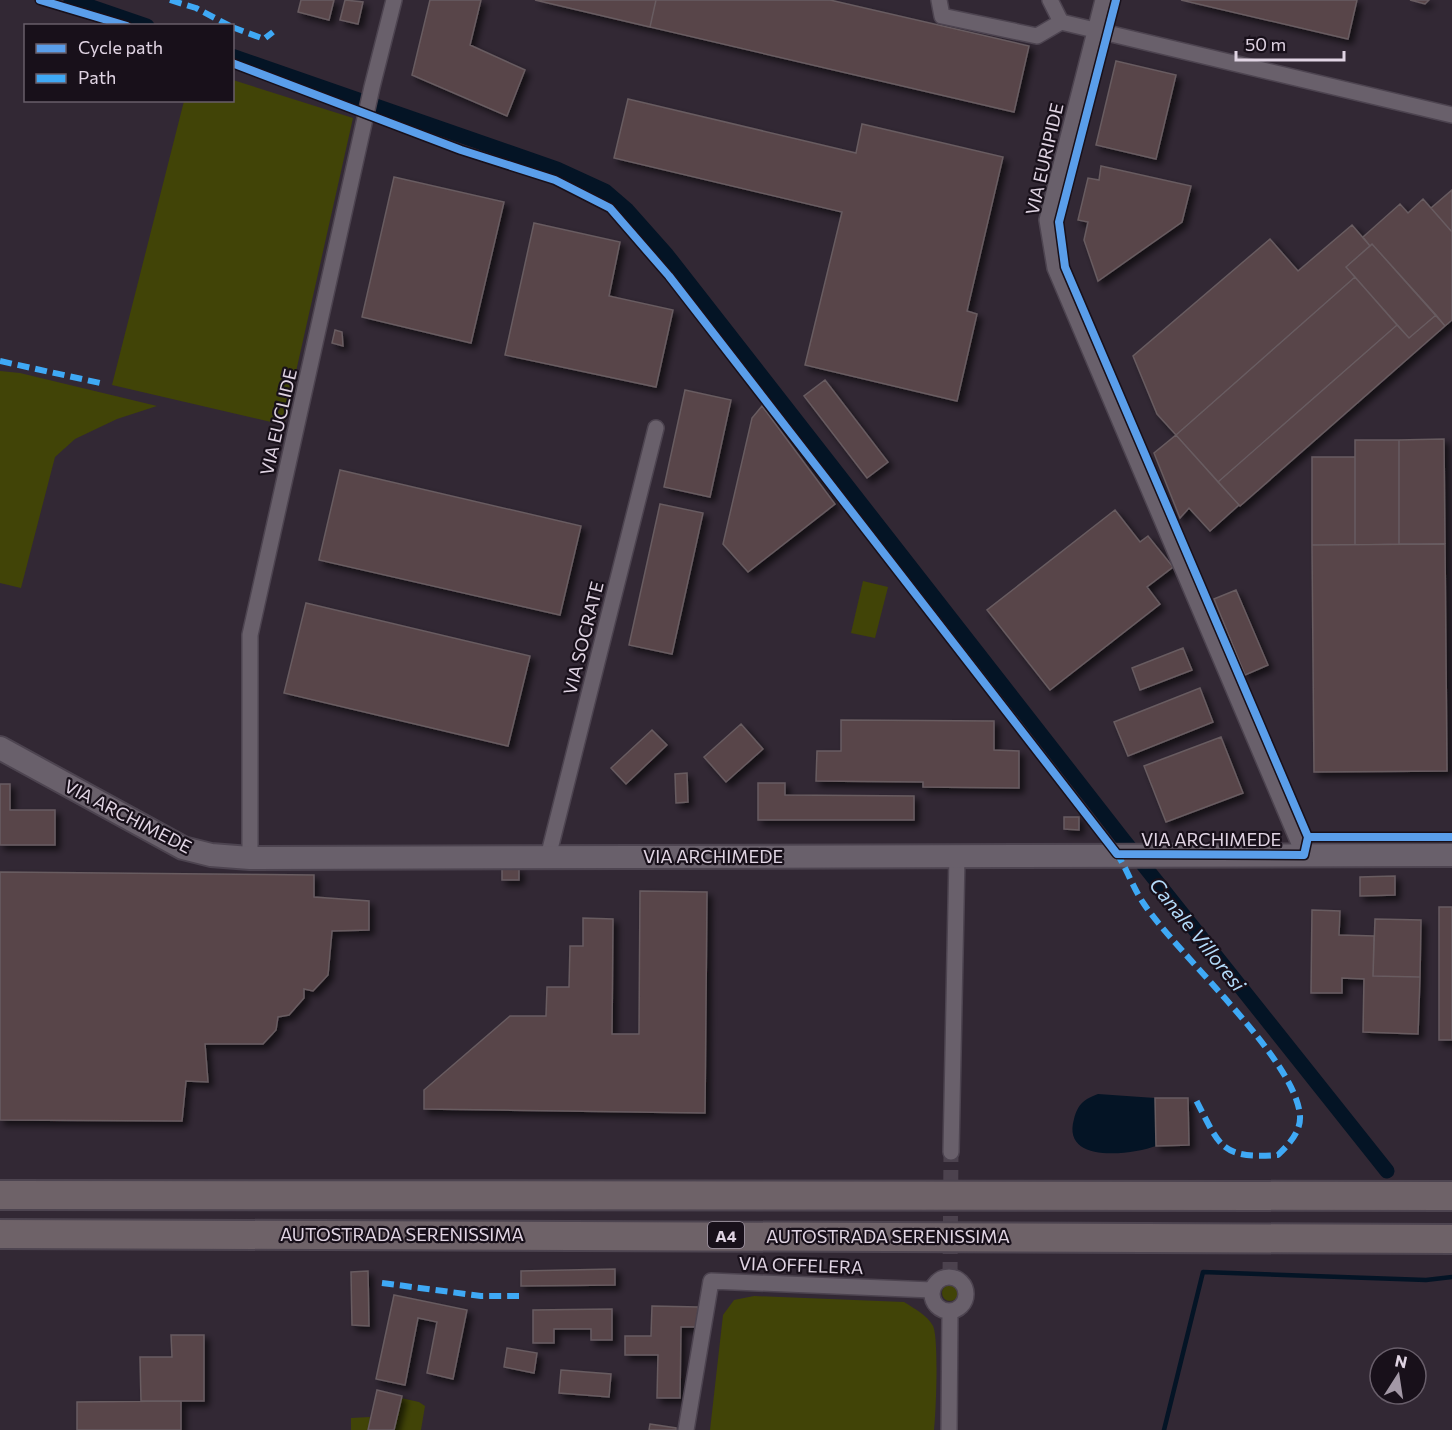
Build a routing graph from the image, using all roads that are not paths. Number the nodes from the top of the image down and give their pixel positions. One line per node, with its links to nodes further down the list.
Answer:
1 (394, 0): 14 (street, VIA EUCLIDE)
2 (939, 0): 5 (street)
3 (1050, 0): 5 (street)
4 (1103, 0): 6 (street, VIA EURIPIDE)
5 (1061, 22): 6 (street)
6 (1095, 31): 7 (street); 11 (street, VIA EURIPIDE)
7 (1452, 115)
8 (656, 428): 13 (street, VIA SOCRATE)
9 (0, 748): 14 (street, VIA ARCHIMEDE)
10 (957, 855): 11 (street, VIA ARCHIMEDE); 13 (street, VIA ARCHIMEDE); 15 (street)
11 (1304, 855): 12 (street, VIA ARCHIMEDE)
12 (1452, 855)
13 (548, 857): 14 (street, VIA ARCHIMEDE)
14 (250, 858)
15 (951, 1152)
16 (0, 1195): 17 (highway, A4)
17 (1452, 1196)
18 (0, 1234): 19 (highway, AUTOSTRADA SERENISSIMA / A4)
19 (1452, 1239)
20 (932, 1290): 21 (street); 21 (street, VIA OFFELERA); 22 (street, VIA OFFELERA)
21 (950, 1311): 23 (street)
22 (686, 1430)
23 (949, 1430)

